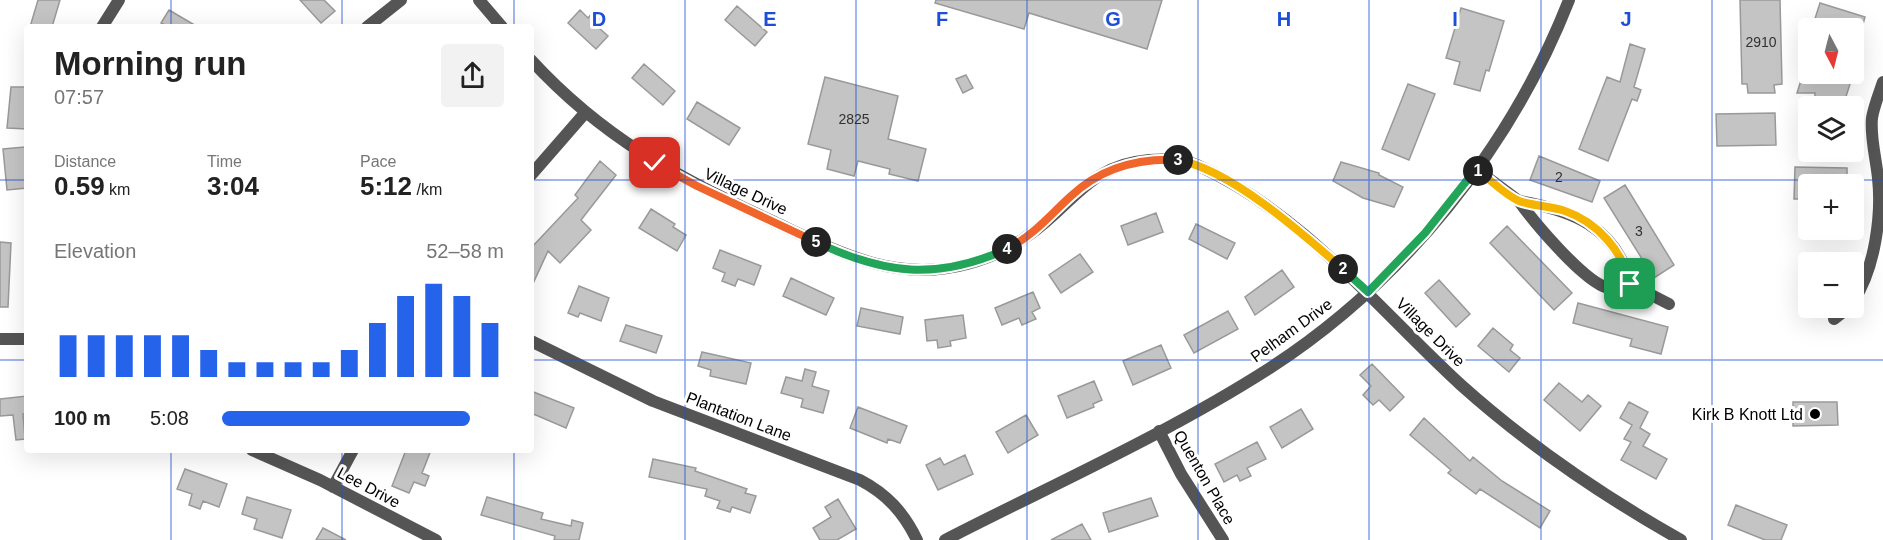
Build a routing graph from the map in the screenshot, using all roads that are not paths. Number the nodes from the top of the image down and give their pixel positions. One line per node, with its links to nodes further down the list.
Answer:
1 (119, 0): 5 (street)
2 (401, 0): 6 (street)
3 (479, 0): 7 (street)
4 (1569, 0): 11 (street, Pelham Drive)
5 (104, 24)
6 (371, 24)
7 (499, 24)
8 (534, 63): 10 (street, Village Drive)
9 (1883, 82): 14 (street)
10 (585, 113): 12 (street); 16 (street, Village Drive)
11 (1476, 169): 13 (street); 16 (street, Pelham Drive)
12 (534, 172)
13 (1519, 201): 15 (street); 15 (street)
14 (1864, 278)
15 (1630, 284): 17 (street)
16 (1368, 292): 21 (street, Pelham Drive); 25 (street, Village Drive)
17 (1669, 304)
18 (0, 339): 19 (street)
19 (24, 339)
20 (534, 342): 27 (street, Plantation Lane)
21 (1159, 431): 28 (street, Pelham Drive); 29 (street, Quenton Place)
22 (259, 453): 24 (street, Lee Drive)
23 (351, 453): 24 (street)
24 (333, 487): 26 (street, Lee Drive)
25 (1676, 539)
26 (436, 540)
27 (917, 540)
28 (945, 540)
29 (1222, 540)

